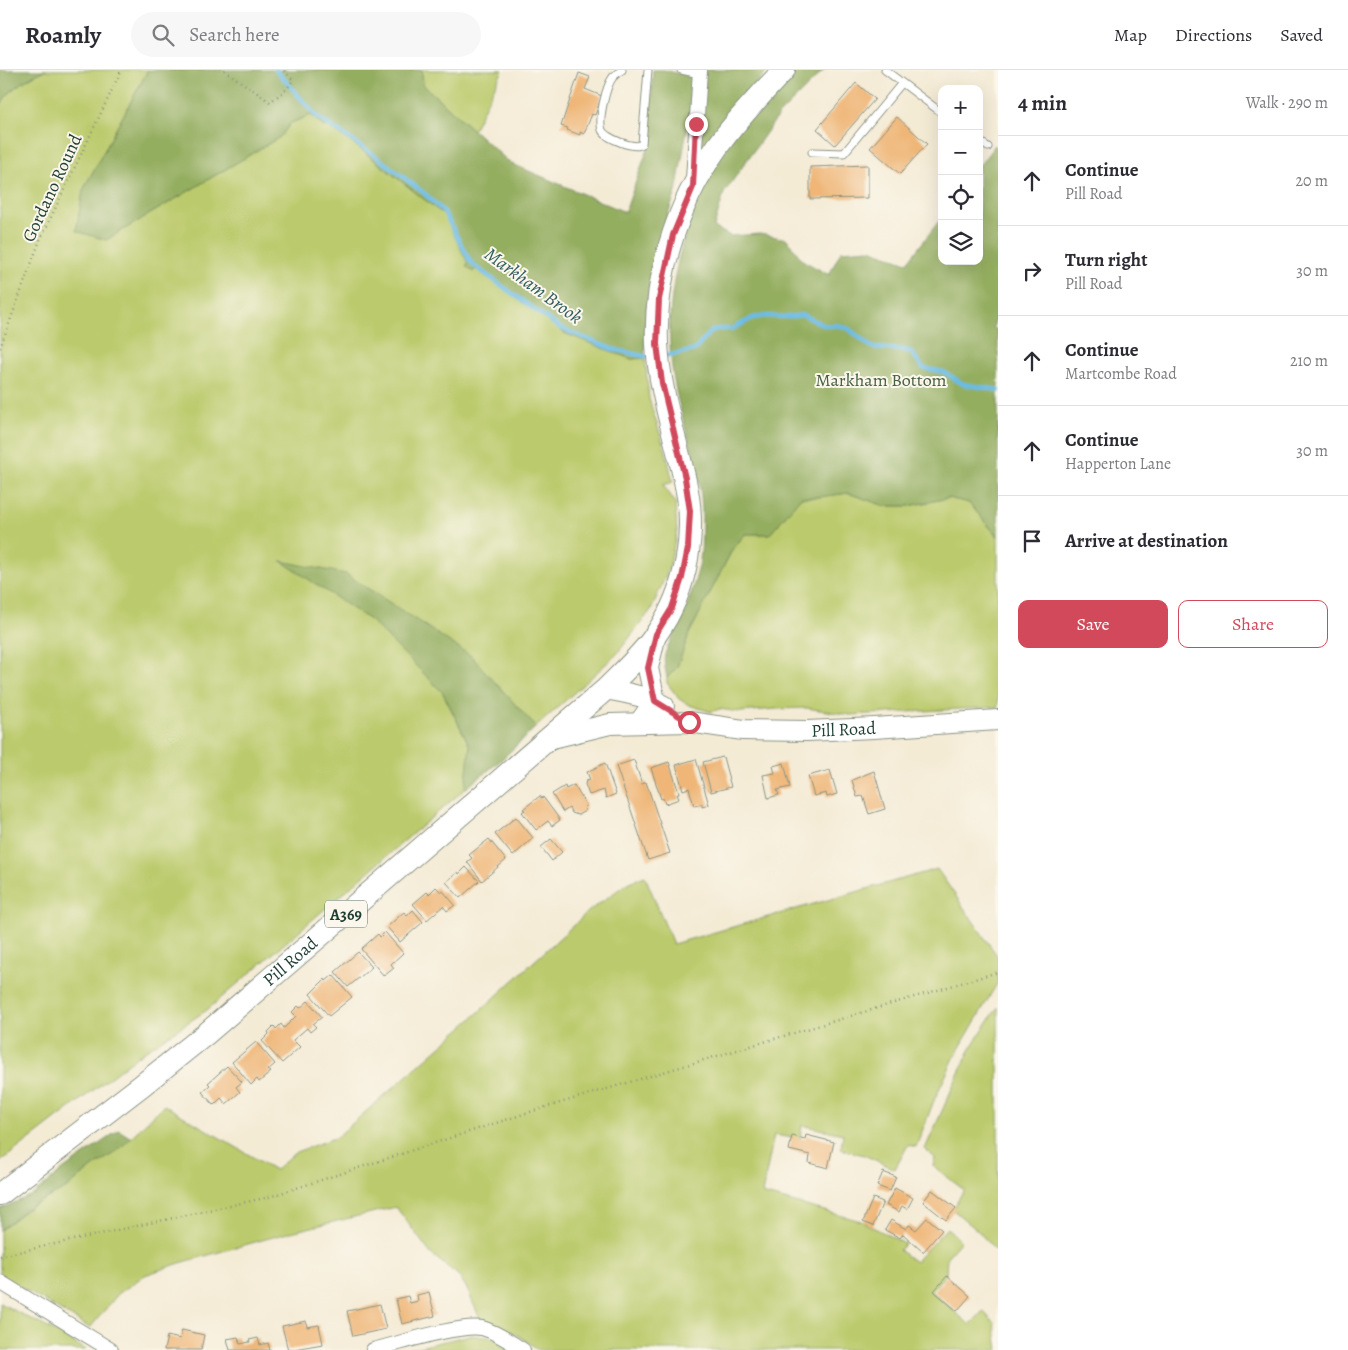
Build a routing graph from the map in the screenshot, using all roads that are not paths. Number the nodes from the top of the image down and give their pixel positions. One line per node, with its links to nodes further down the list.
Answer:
1 (622, 70): 2 (lane)
2 (648, 70)
3 (682, 70): 6 (lane)
4 (784, 70): 12 (main road, A369)
5 (885, 70): 7 (lane)
6 (700, 72): 12 (street)
7 (902, 83): 8 (lane); 11 (lane)
8 (938, 110)
9 (983, 143): 10 (lane)
10 (988, 147)
11 (812, 152)
12 (693, 187): 13 (main road, A369)
13 (656, 634): 14 (main road, A369); 15 (street)
14 (599, 694): 15 (street, Pill Road); 18 (street); 20 (main road, A369)
15 (655, 701): 17 (street, Pill Road); 19 (street)
16 (998, 720): 17 (street, Pill Road)
17 (689, 722): 19 (street, Pill Road)
18 (610, 724): 19 (street, Pill Road); 20 (street, Pill Road)
19 (639, 724)
20 (548, 739): 21 (main road, Pill Road / A369)
21 (0, 1194)
22 (0, 1282): 23 (street)
23 (111, 1350)
24 (373, 1350): 25 (street)
25 (522, 1350)

